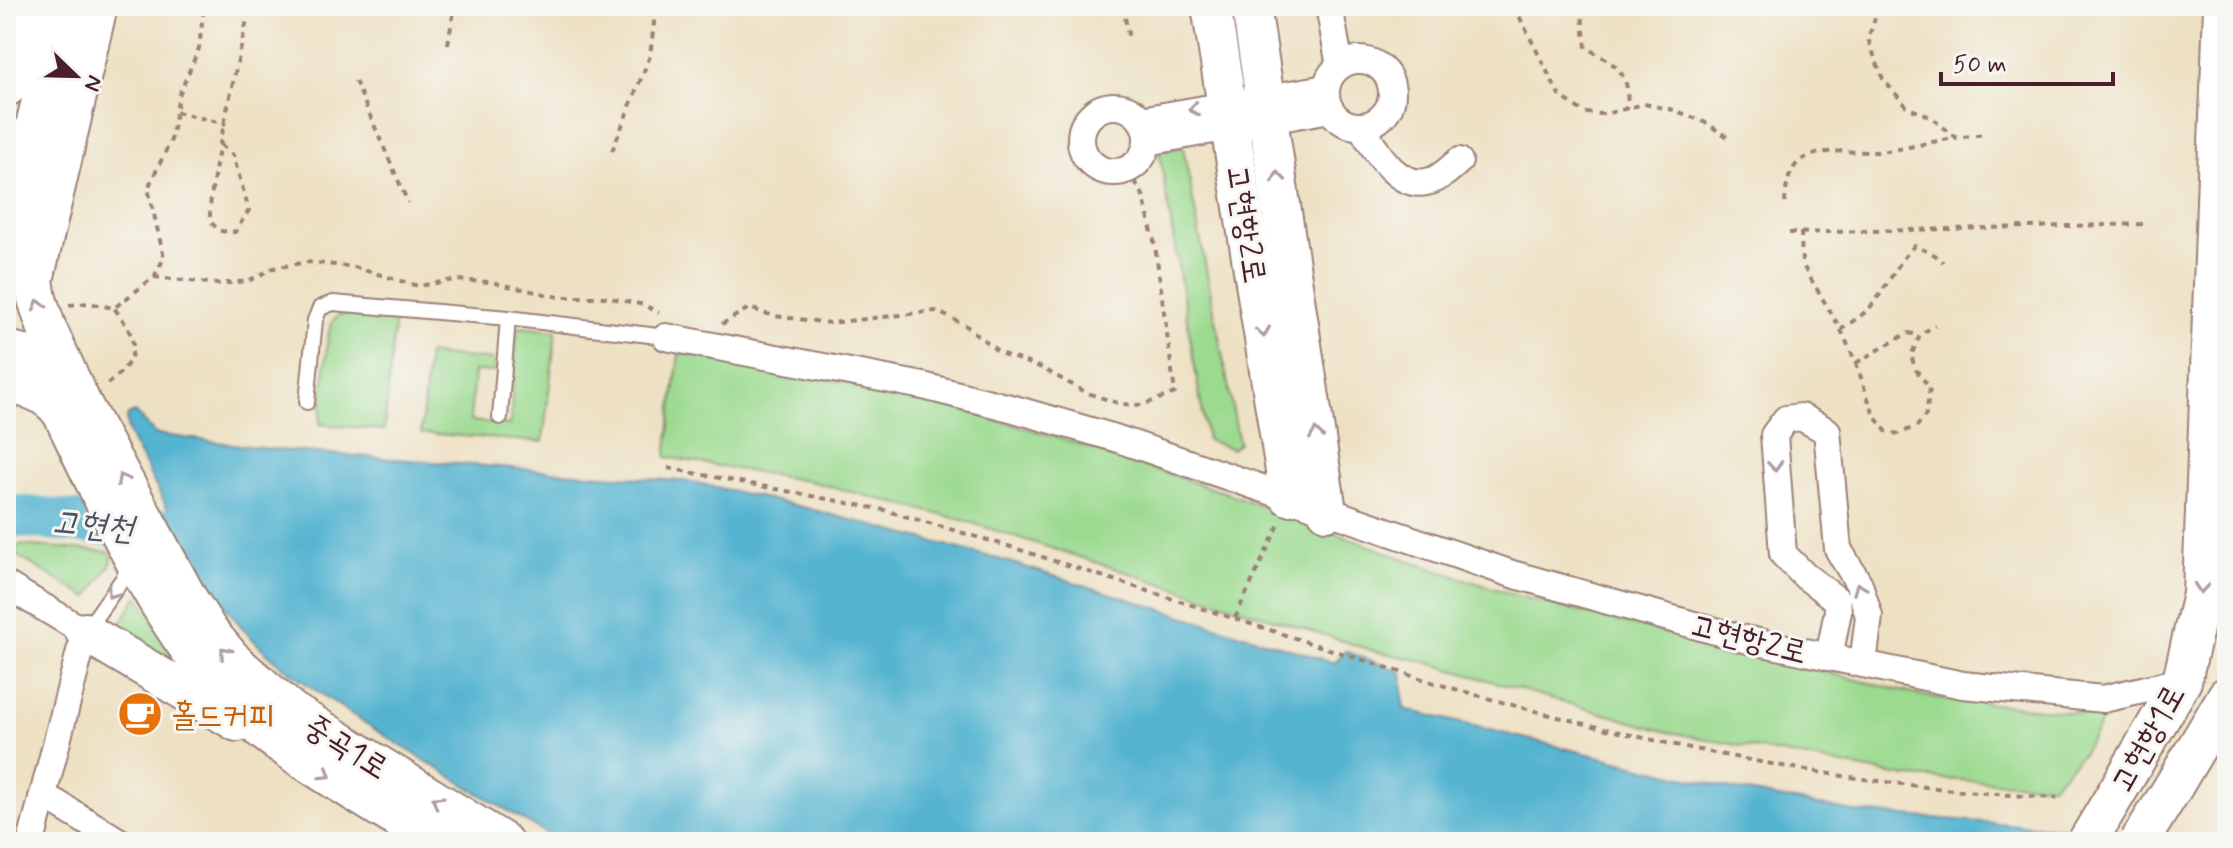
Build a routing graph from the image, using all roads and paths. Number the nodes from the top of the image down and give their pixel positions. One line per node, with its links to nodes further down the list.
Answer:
1 (24, 6): 19 (main road)
2 (66, 6): 40 (main road)
3 (98, 6): 54 (street, one-way to 3)
4 (204, 6): 23 (path)
5 (250, 6): 25 (path)
6 (451, 6): 17 (path)
7 (656, 6): 32 (path)
8 (1123, 6): 16 (path)
9 (1211, 6): 24 (street, 고현항2로)
10 (1251, 6): 21 (street, 고현항2로)
11 (1329, 6): 20 (street)
12 (1514, 6): 22 (path)
13 (1581, 6): 22 (path)
14 (1879, 6): 30 (path)
15 (2223, 6): 66 (street, 고현항1로, one-way to 66)
16 (1129, 40)
17 (448, 44)
18 (355, 81): 35 (path)
19 (6, 85)
20 (1332, 88): 21 (street); 26 (street); 26 (street)
21 (1268, 109): 24 (street); 59 (street, 고현항2로, one-way to 21)
22 (1626, 109): 29 (path)
23 (176, 112): 25 (path); 42 (path)
24 (1229, 115): 27 (street); 58 (street, 고현항2로, one-way to 58)
25 (226, 124): 31 (path)
26 (1361, 126): 33 (street)
27 (1144, 131): 34 (street); 34 (street)
28 (1984, 134): 30 (path)
29 (1728, 137)
30 (1957, 138): 36 (path)
31 (221, 145): 31 (path)
32 (612, 151)
33 (1459, 161)
34 (1127, 169): 46 (path)
35 (408, 203)
36 (1785, 203)
37 (2147, 224): 38 (path)
38 (1801, 232): 39 (path); 49 (path)
39 (1789, 233)
40 (6, 254)
41 (1943, 262): 49 (path)
42 (154, 277): 44 (path); 48 (path)
43 (68, 305): 44 (path)
44 (114, 308): 54 (path)
45 (508, 318): 48 (lane); 55 (lane); 56 (lane)
46 (719, 325)
47 (1935, 325): 50 (path)
48 (665, 326): 58 (street)
49 (1841, 330): 52 (path)
50 (1920, 335): 52 (path); 52 (path)
51 (6, 350): 54 (street)
52 (1856, 363)
53 (6, 384): 54 (street)
54 (83, 400): 60 (street)
55 (307, 402)
56 (500, 417)
57 (668, 468): 62 (path)
58 (1286, 505): 59 (street, 고현항2로); 62 (path)
59 (1327, 511): 64 (street, 고현항2로)
60 (145, 549): 63 (lane, one-way to 63); 68 (street, 중곡1로); 71 (street, 중곡1로, one-way to 60)
61 (6, 585): 63 (street)
62 (1235, 618): 70 (path)
63 (85, 632): 68 (street); 69 (street)
64 (1829, 657): 65 (street, 고현항2로); 65 (street, one-way to 64)
65 (1863, 664): 66 (street, 고현항2로)
66 (2182, 681): 75 (street, 고현항1로, bridge)
67 (2227, 696): 76 (street, 고현항1로, bridge)
68 (275, 739): 74 (street, 중곡1로, one-way to 74)
69 (42, 798): 72 (street); 73 (street)
70 (2057, 798)
71 (494, 840)
72 (31, 842)
73 (120, 842)
74 (437, 842)
75 (2087, 842)
76 (2139, 842)

